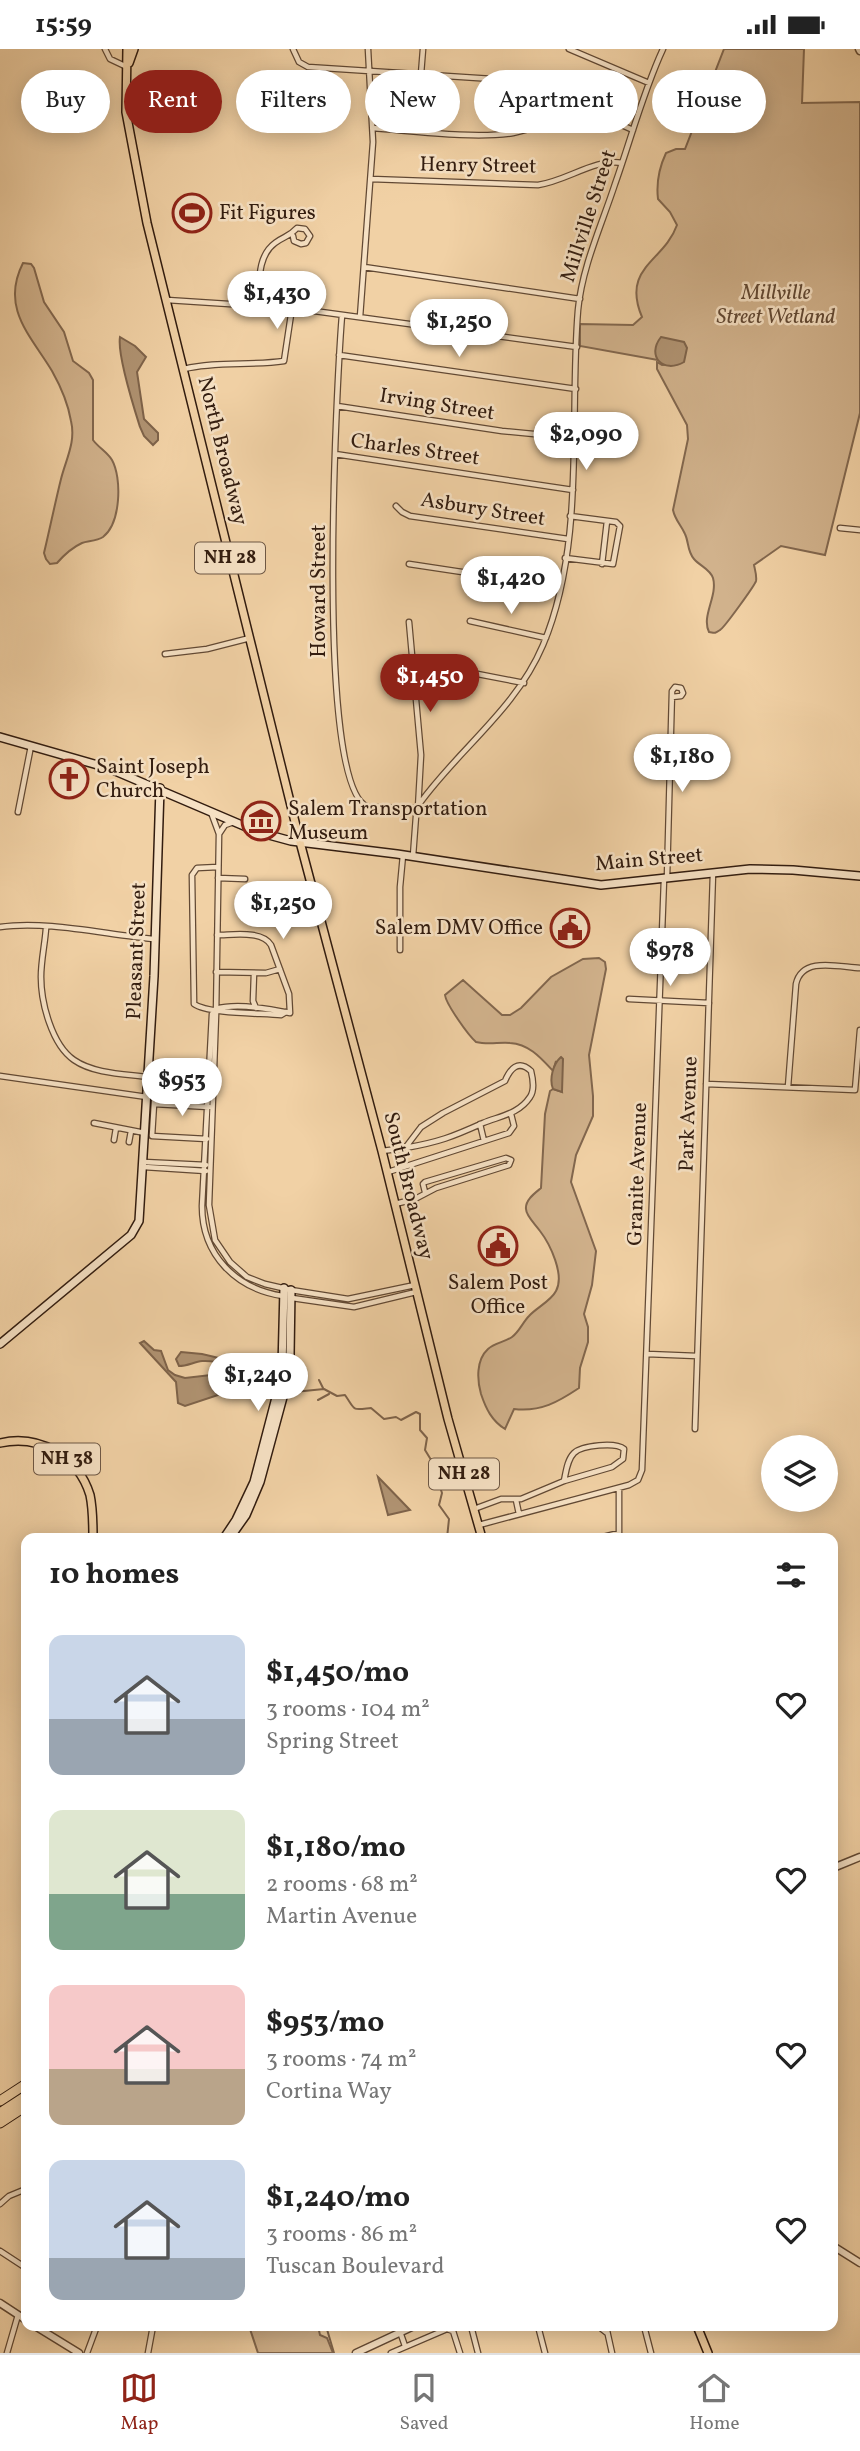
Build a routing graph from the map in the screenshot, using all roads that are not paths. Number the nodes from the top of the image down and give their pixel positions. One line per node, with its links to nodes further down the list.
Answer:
1 (105, 49): 9 (street)
2 (127, 49): 9 (main road, North Broadway / NH 28)
3 (134, 49): 9 (main road, North Broadway / NH 28)
4 (293, 49): 12 (street)
5 (368, 49): 10 (street)
6 (424, 49): 11 (street)
7 (569, 49): 13 (street)
8 (663, 49): 13 (street, Millville Street)
9 (127, 67): 24 (main road, North Broadway / NH 28)
10 (368, 70)
11 (421, 70)
12 (365, 71)
13 (649, 83): 14 (street, Millville Street)
14 (638, 115)
15 (373, 133): 20 (street)
16 (460, 133): 17 (street)
17 (508, 133)
18 (632, 133): 19 (street, Millville Street)
19 (622, 163): 20 (street, Henry Street); 23 (street, Millville Street)
20 (371, 179): 22 (street)
21 (293, 236): 25 (street)
22 (364, 267): 23 (street); 28 (street)
23 (580, 299): 29 (street, Millville Street)
24 (167, 300): 25 (street); 31 (main road, North Broadway / NH 28)
25 (258, 306): 26 (street)
26 (292, 309): 27 (street); 31 (street)
27 (342, 315): 28 (street); 30 (street, Howard Street)
28 (360, 317): 29 (street)
29 (577, 347): 32 (street, Millville Street)
30 (339, 355): 32 (street); 33 (street, Howard Street)
31 (184, 369): 49 (main road, North Broadway / NH 28)
32 (576, 389): 34 (street, Millville Street)
33 (337, 406): 34 (street, Irving Street); 35 (street, Howard Street)
34 (575, 438): 36 (street, Millville Street)
35 (335, 454): 36 (street, Charles Street); 58 (street, Howard Street)
36 (573, 490): 38 (street, Millville Street)
37 (396, 506): 42 (street, Asbury Street)
38 (570, 516): 39 (street); 42 (street, Millville Street)
39 (607, 521): 44 (street); 44 (street)
40 (840, 528): 41 (street)
41 (860, 530)
42 (568, 539): 43 (street, Millville Street)
43 (565, 558): 44 (street); 46 (street, Millville Street)
44 (602, 563)
45 (409, 564): 46 (street)
46 (561, 587): 50 (street, Millville Street)
47 (470, 621): 50 (street)
48 (410, 622): 58 (street)
49 (250, 638): 51 (street); 63 (main road, North Broadway / NH 28)
50 (546, 638): 53 (street, Millville Street)
51 (165, 654)
52 (462, 671): 53 (street)
53 (524, 683): 58 (street, Millville Street)
54 (672, 697): 71 (street, Granite Avenue)
55 (0, 737): 56 (main road, Main Street)
56 (31, 745): 57 (main road, Main Street); 60 (street)
57 (160, 788): 59 (main road, Main Street); 75 (main road, Pleasant Street)
58 (418, 808): 65 (street)
59 (210, 811): 61 (main road, Main Street); 62 (street)
60 (18, 812)
61 (235, 822): 62 (street); 63 (main road, Main Street)
62 (219, 834): 66 (street)
63 (300, 842): 64 (main road, Main Street); 109 (main road, South Broadway / NH 28)
64 (403, 855): 65 (main road, Main Street); 76 (street)
65 (413, 856): 71 (main road, Main Street)
66 (218, 867): 69 (street); 87 (street)
67 (713, 873): 68 (main road, Main Street); 71 (main road, Main Street); 84 (street, Park Avenue)
68 (860, 876)
69 (218, 878): 70 (street); 74 (street)
70 (245, 879)
71 (666, 879): 82 (street, Granite Avenue)
72 (0, 927): 73 (street)
73 (46, 928): 75 (street); 90 (street)
74 (217, 935): 78 (street); 79 (street)
75 (155, 939): 90 (main road, Pleasant Street)
76 (400, 950)
77 (860, 968): 94 (street)
78 (280, 969): 80 (street); 88 (street)
79 (216, 972): 80 (street); 87 (street)
80 (254, 972): 83 (street)
81 (629, 999): 82 (street)
82 (660, 1000): 84 (street); 118 (street, Granite Avenue)
83 (253, 1001): 85 (street); 86 (street)
84 (709, 1003): 93 (street, Park Avenue)
85 (248, 1008): 86 (street); 87 (street)
86 (257, 1008): 88 (street)
87 (215, 1009): 88 (street); 91 (street)
88 (288, 1012)
89 (860, 1030): 94 (street)
90 (152, 1075): 91 (street); 95 (main road, Pleasant Street); 96 (street)
91 (212, 1075): 97 (street)
92 (0, 1076): 95 (street)
93 (706, 1084): 94 (street); 119 (street, Park Avenue)
94 (788, 1087)
95 (147, 1097): 103 (main road, Pleasant Street)
96 (154, 1104): 97 (street); 103 (street)
97 (211, 1107): 104 (street)
98 (512, 1114): 100 (street); 106 (street); 108 (street)
99 (94, 1123): 101 (street)
100 (480, 1124): 106 (street); 108 (street)
101 (116, 1128): 102 (street); 105 (street)
102 (131, 1131): 103 (street); 107 (street)
103 (149, 1134): 104 (street); 110 (main road, Pleasant Street)
104 (209, 1139): 111 (street)
105 (114, 1140)
106 (484, 1141): 112 (street)
107 (129, 1142)
108 (405, 1148): 109 (street)
109 (382, 1151): 112 (main road, South Broadway / NH 28)
110 (144, 1164): 111 (street); 117 (main road, Pleasant Street)
111 (208, 1168): 116 (street)
112 (387, 1173): 114 (main road, South Broadway / NH 28)
113 (425, 1192): 113 (street); 114 (street)
114 (394, 1204): 115 (main road, South Broadway / NH 28)
115 (416, 1289): 116 (street); 125 (main road, South Broadway / NH 28)
116 (287, 1293): 129 (main road); 130 (main road)
117 (0, 1344)
118 (647, 1354): 119 (street); 123 (street, Granite Avenue)
119 (697, 1356): 120 (street, Park Avenue)
120 (695, 1429)
121 (0, 1443): 128 (main road, NH 38)
122 (564, 1481): 122 (street); 124 (street)
123 (619, 1487): 126 (street); 132 (street)
124 (516, 1500): 125 (street); 126 (street)
125 (474, 1509): 127 (main road, South Broadway / NH 28)
126 (519, 1514): 127 (street)
127 (478, 1525): 131 (main road, South Broadway / NH 28)
128 (93, 1533)
129 (227, 1533)
130 (233, 1533)
131 (480, 1533)
132 (616, 1533)
133 (860, 1857): 134 (street)
134 (838, 1866)
135 (21, 2087): 137 (highway)
136 (21, 2099): 139 (highway)
137 (0, 2101)
138 (21, 2109): 140 (highway)
139 (0, 2113)
140 (0, 2123)
141 (21, 2191): 142 (street)
142 (0, 2204)
143 (838, 2249): 145 (street)
144 (0, 2251): 146 (street)
145 (860, 2263)
146 (21, 2265)
147 (0, 2303): 148 (street)
148 (18, 2315): 149 (street); 164 (street)
149 (21, 2317)
150 (44, 2331): 165 (street)
151 (95, 2331): 166 (street)
152 (152, 2331): 167 (street)
153 (394, 2331): 168 (street)
154 (399, 2331): 163 (street)
155 (439, 2331): 163 (street)
156 (452, 2331): 170 (street)
157 (472, 2331): 171 (street)
158 (539, 2331): 172 (street)
159 (604, 2331): 162 (street)
160 (645, 2331): 174 (street)
161 (701, 2331): 175 (main road)
162 (607, 2333): 173 (street)
163 (405, 2346): 169 (street)
164 (7, 2353)
165 (79, 2353)
166 (87, 2353)
167 (148, 2353)
168 (356, 2353)
169 (391, 2353)
170 (460, 2353)
171 (478, 2353)
172 (545, 2353)
173 (612, 2353)
174 (651, 2353)
175 (708, 2353)

